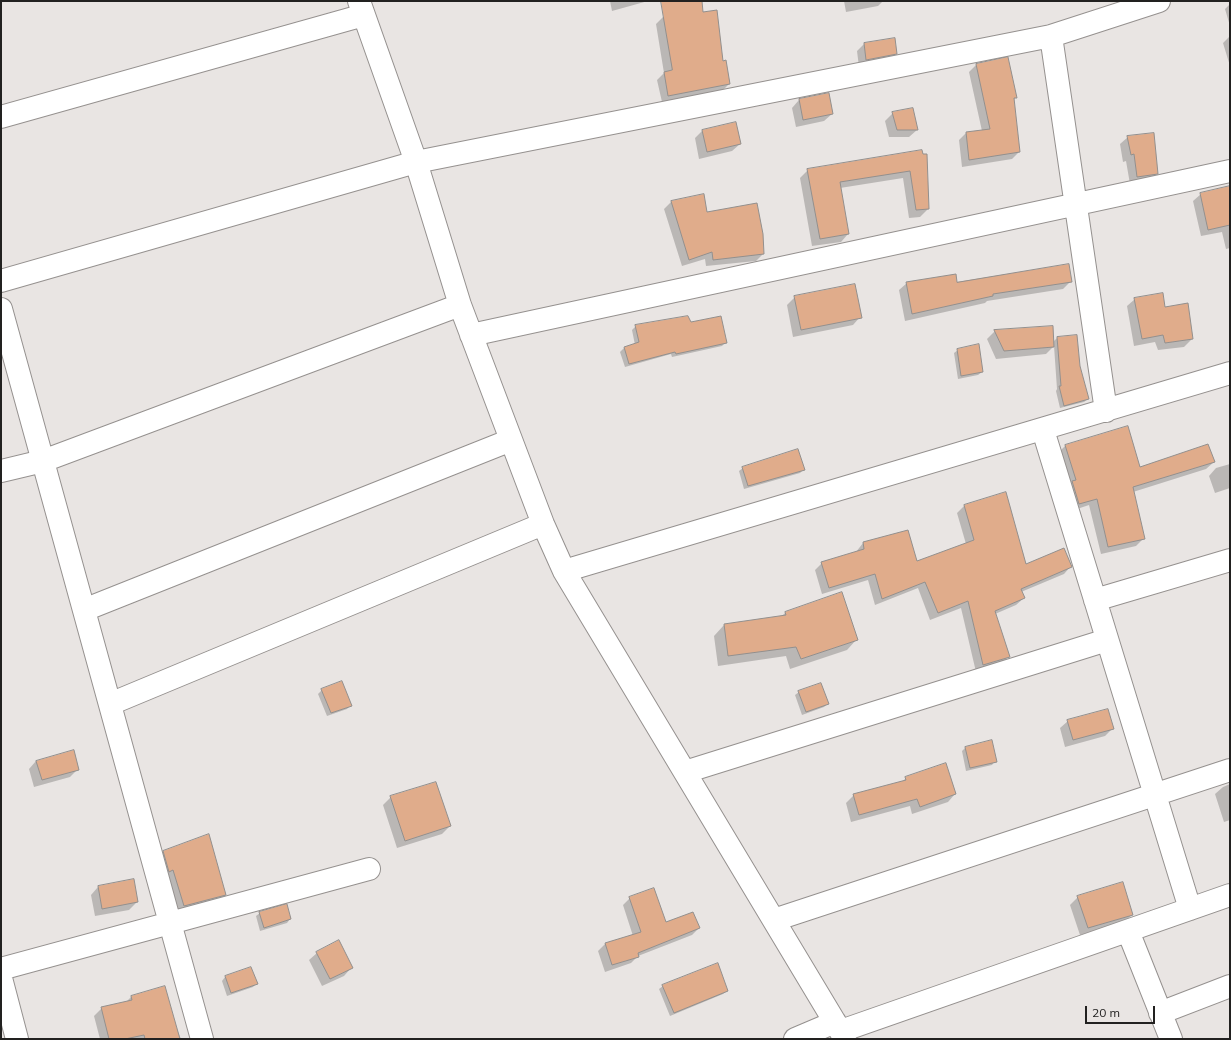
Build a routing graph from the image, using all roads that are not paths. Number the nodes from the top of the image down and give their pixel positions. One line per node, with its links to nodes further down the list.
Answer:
1 (1159, 1): 3 (street)
2 (362, 8): 4 (street); 5 (street)
3 (1051, 36): 5 (street); 7 (street)
4 (1, 117)
5 (416, 162): 8 (street); 9 (street)
6 (1230, 171): 7 (street)
7 (1076, 205): 11 (street); 13 (street)
8 (1, 281)
9 (460, 305): 11 (street); 16 (street)
10 (1, 309): 16 (street)
11 (471, 335): 15 (street)
12 (1230, 373): 13 (street)
13 (1106, 411): 14 (street)
14 (1043, 430): 20 (street); 21 (street)
15 (511, 440): 18 (street); 22 (street)
16 (43, 461): 17 (street); 22 (street)
17 (1, 470)
18 (543, 524): 20 (street); 24 (street)
19 (1230, 560): 21 (street)
20 (564, 571): 26 (street)
21 (1095, 600): 23 (street)
22 (84, 610): 24 (street)
23 (1107, 640): 26 (street); 27 (street)
24 (110, 704): 32 (street)
25 (1230, 770): 27 (street)
26 (685, 772): 31 (street)
27 (1155, 795): 30 (street); 31 (street)
28 (369, 869): 32 (street)
29 (1230, 895): 30 (street)
30 (1190, 909): 33 (street)
31 (774, 920): 38 (street)
32 (170, 923): 34 (street); 40 (street)
33 (1128, 931): 37 (street); 38 (street)
34 (1, 969)
35 (1, 978): 39 (street)
36 (1230, 986): 37 (street)
37 (1160, 1012): 42 (street)
38 (840, 1031): 41 (street)
39 (17, 1039)
40 (202, 1039)
41 (795, 1039)
42 (1171, 1039)

